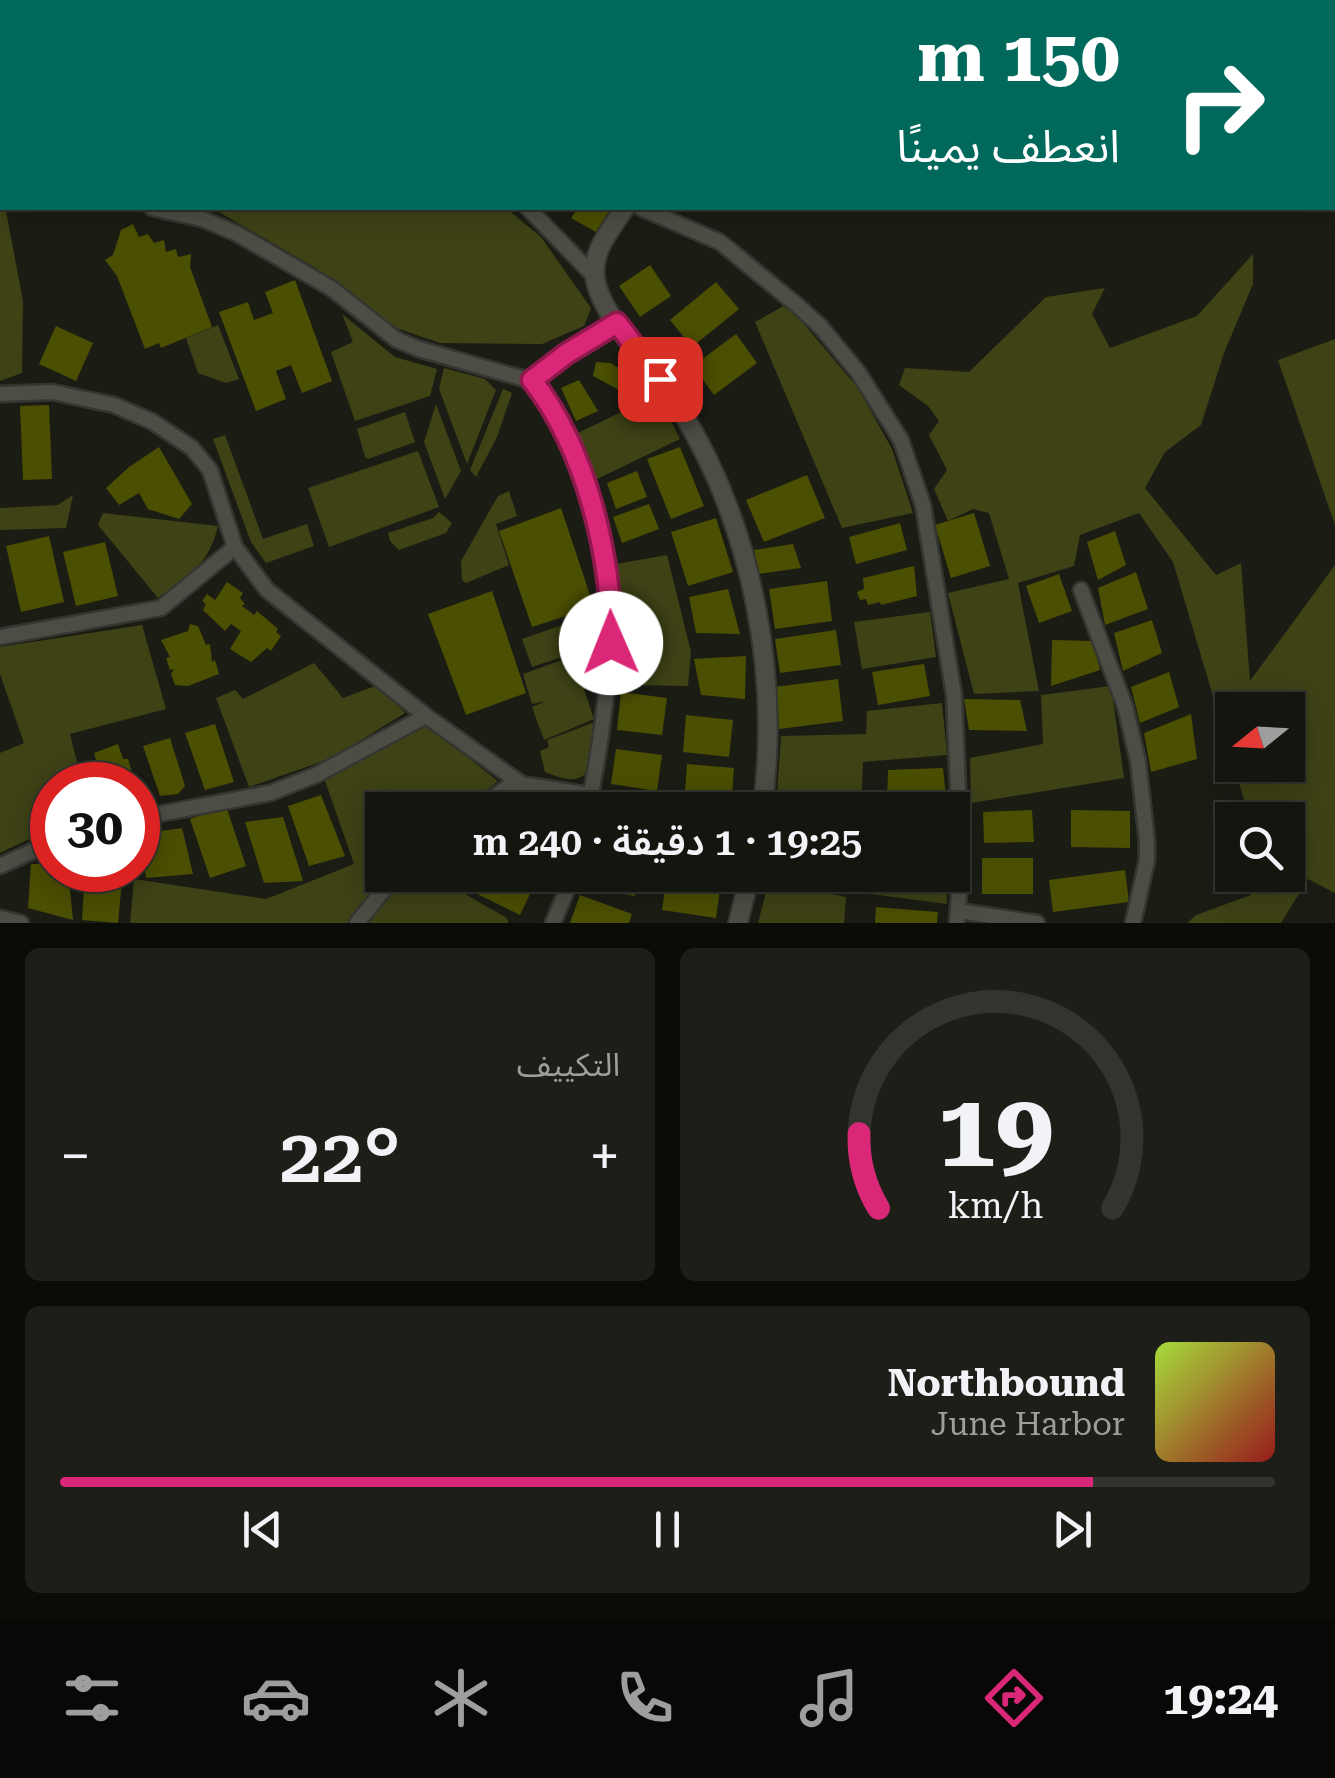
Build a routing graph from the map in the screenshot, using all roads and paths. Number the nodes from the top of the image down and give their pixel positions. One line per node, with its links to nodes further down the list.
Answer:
1 (161, 210): 7 (street)
2 (530, 210): 5 (street)
3 (624, 210): 5 (street)
4 (646, 210): 25 (street)
5 (594, 277): 6 (street)
6 (617, 323): 7 (street); 18 (street)
7 (532, 380): 17 (street)
8 (0, 394): 9 (street)
9 (235, 548): 11 (street); 12 (street)
10 (1081, 590): 32 (street)
11 (0, 637)
12 (426, 716): 13 (street); 19 (street)
13 (520, 783): 14 (street); 15 (street); 16 (street)
14 (505, 792)
15 (533, 792)
16 (553, 792)
17 (591, 792)
18 (763, 792)
19 (160, 814)
20 (30, 852): 21 (street)
21 (0, 866)
22 (382, 892): 28 (street)
23 (566, 892): 29 (street)
24 (746, 892): 30 (street)
25 (958, 917): 31 (street)
26 (0, 918): 27 (street)
27 (21, 923)
28 (356, 923)
29 (553, 923)
30 (738, 923)
31 (1037, 923)
32 (1133, 923)

